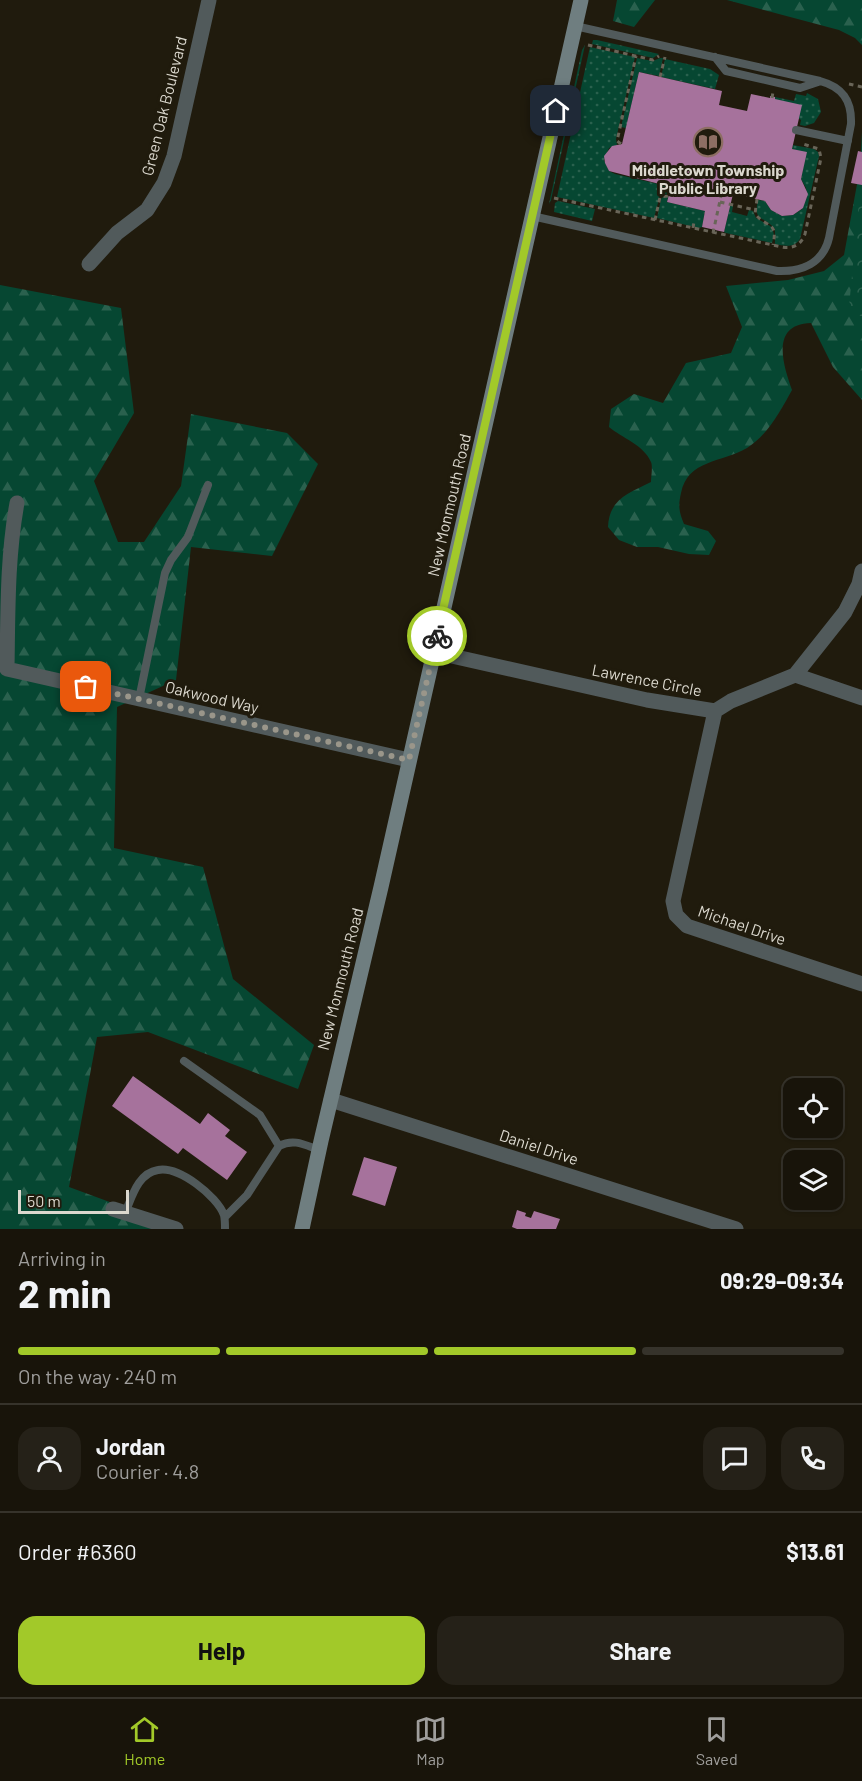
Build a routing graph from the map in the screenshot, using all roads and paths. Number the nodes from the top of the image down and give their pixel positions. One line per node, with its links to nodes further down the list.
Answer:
1 (209, 0): 26 (street, Green Oak Boulevard)
2 (581, 0): 3 (main road, New Monmouth Road)
3 (575, 26): 12 (lane); 20 (main road, New Monmouth Road)
4 (588, 45): 5 (path)
5 (636, 56): 6 (path); 9 (path)
6 (660, 77)
7 (848, 84): 8 (path)
8 (862, 87)
9 (620, 128): 10 (path); 13 (path)
10 (626, 129)
11 (797, 130): 12 (lane); 25 (path)
12 (848, 141): 20 (lane)
13 (621, 144)
14 (669, 196): 21 (path)
15 (721, 196): 18 (path)
16 (554, 198): 21 (path)
17 (757, 199): 19 (path)
18 (720, 202): 19 (path); 24 (path)
19 (754, 210): 25 (path)
20 (532, 216): 31 (main road, New Monmouth Road)
21 (655, 220): 23 (path)
22 (694, 222): 23 (path)
23 (693, 228): 24 (path)
24 (713, 232): 25 (path)
25 (773, 245)
26 (89, 264)
27 (208, 485): 35 (lane)
28 (17, 502): 29 (street)
29 (5, 536): 32 (street)
30 (862, 571): 33 (street, Lawrence Circle)
31 (434, 652): 36 (street, Lawrence Circle); 37 (main road, New Monmouth Road)
32 (3, 671): 35 (street, Oakwood Way)
33 (795, 675): 34 (street); 36 (street, Lawrence Circle)
34 (862, 698)
35 (140, 699): 37 (street, Oakwood Way)
36 (715, 711): 38 (street, Michael Drive)
37 (409, 760): 40 (main road, New Monmouth Road)
38 (862, 984)
39 (183, 1061): 41 (lane)
40 (331, 1100): 42 (main road, New Monmouth Road); 48 (street, Daniel Drive)
41 (279, 1146): 42 (lane); 44 (lane)
42 (319, 1150): 47 (main road, New Monmouth Road)
43 (119, 1211): 44 (lane); 45 (street)
44 (225, 1217): 46 (lane)
45 (176, 1229)
46 (225, 1229)
47 (302, 1229)
48 (736, 1229)

